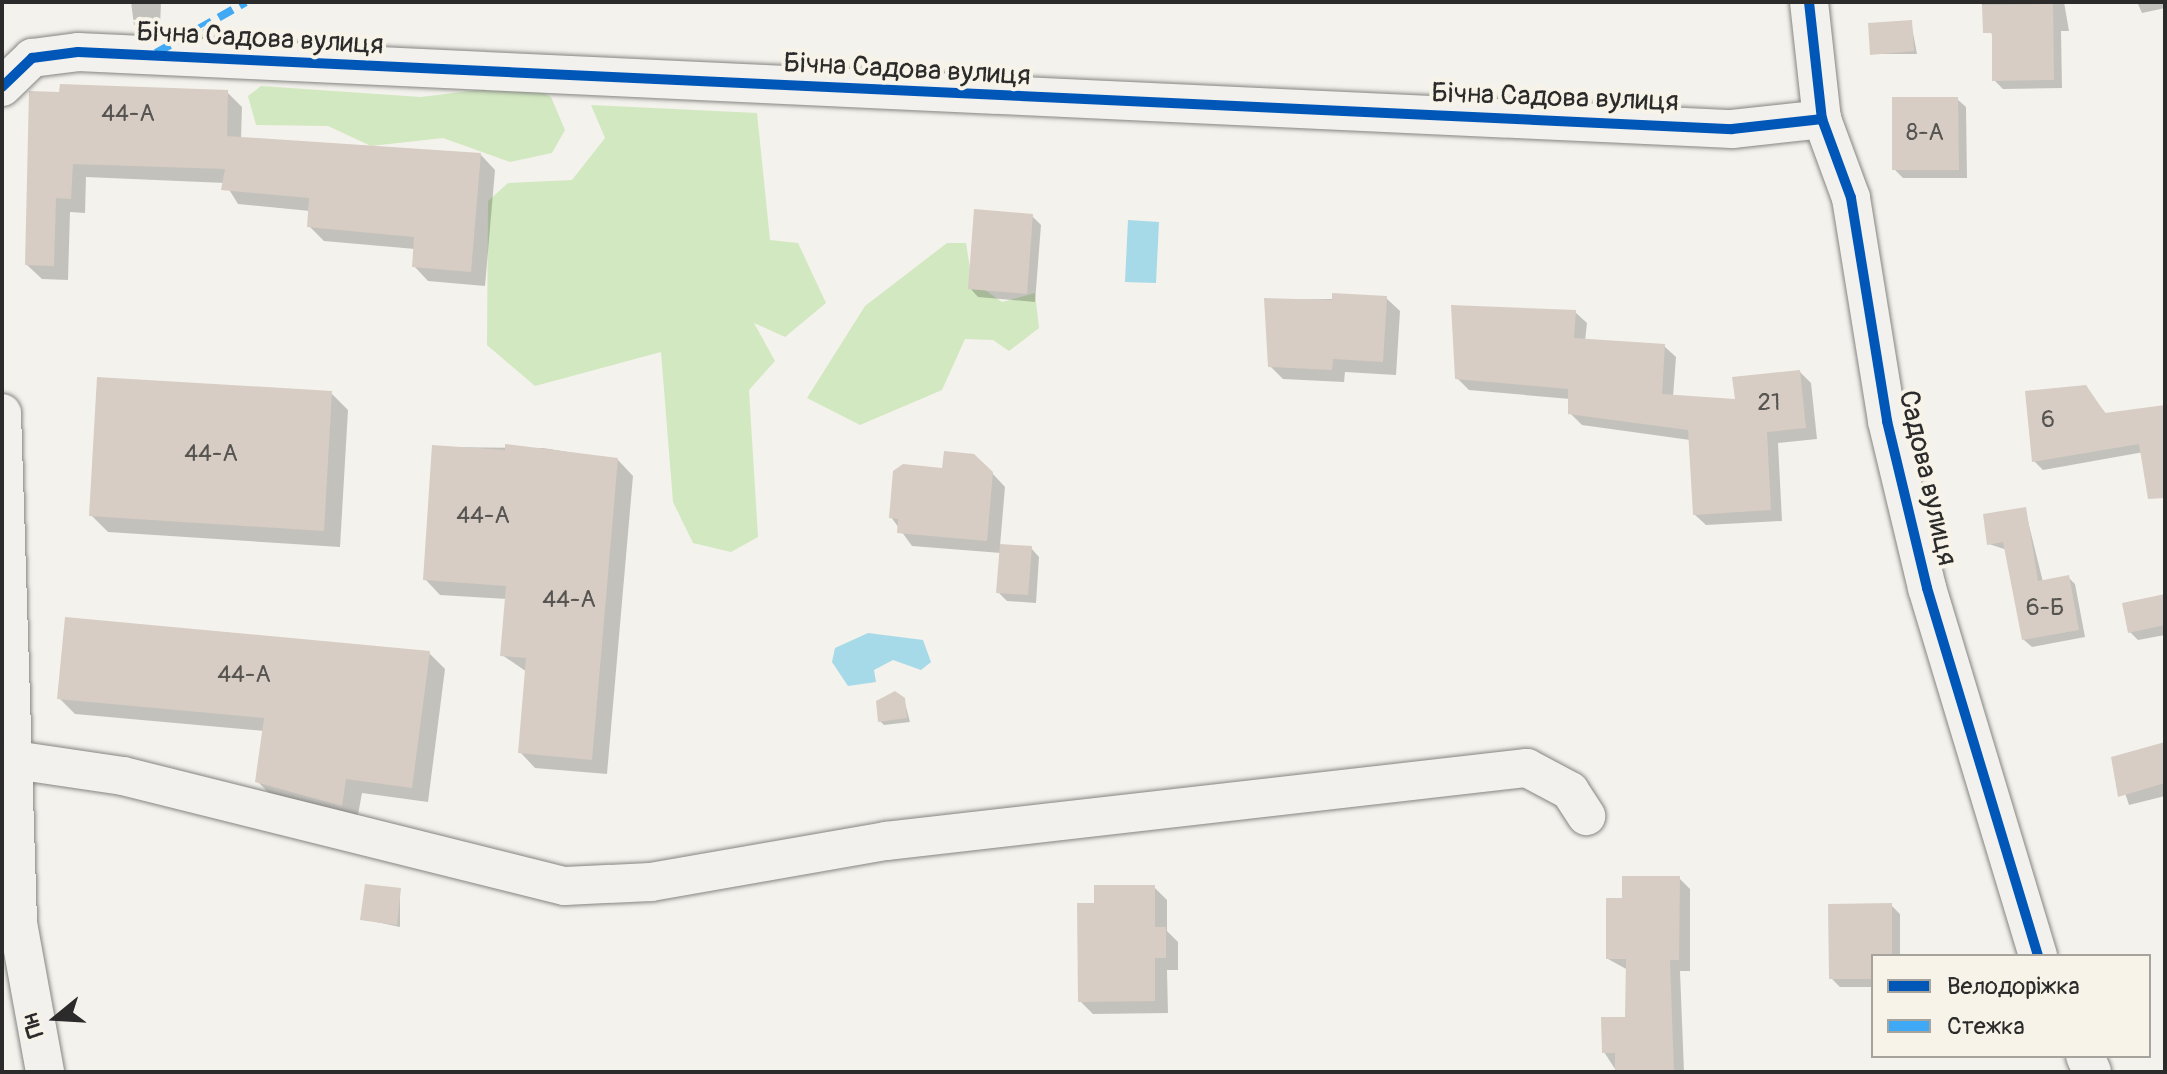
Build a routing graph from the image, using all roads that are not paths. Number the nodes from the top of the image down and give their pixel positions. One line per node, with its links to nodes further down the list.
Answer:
1 (1809, 2): 3 (street, Садова вулиця)
2 (2, 87): 3 (street, Бічна Садова вулиця)
3 (1822, 119): 7 (street, Садова вулиця)
4 (2, 413): 5 (street)
5 (8, 759): 6 (street); 8 (street)
6 (1586, 816)
7 (2037, 954)
8 (45, 1072)

